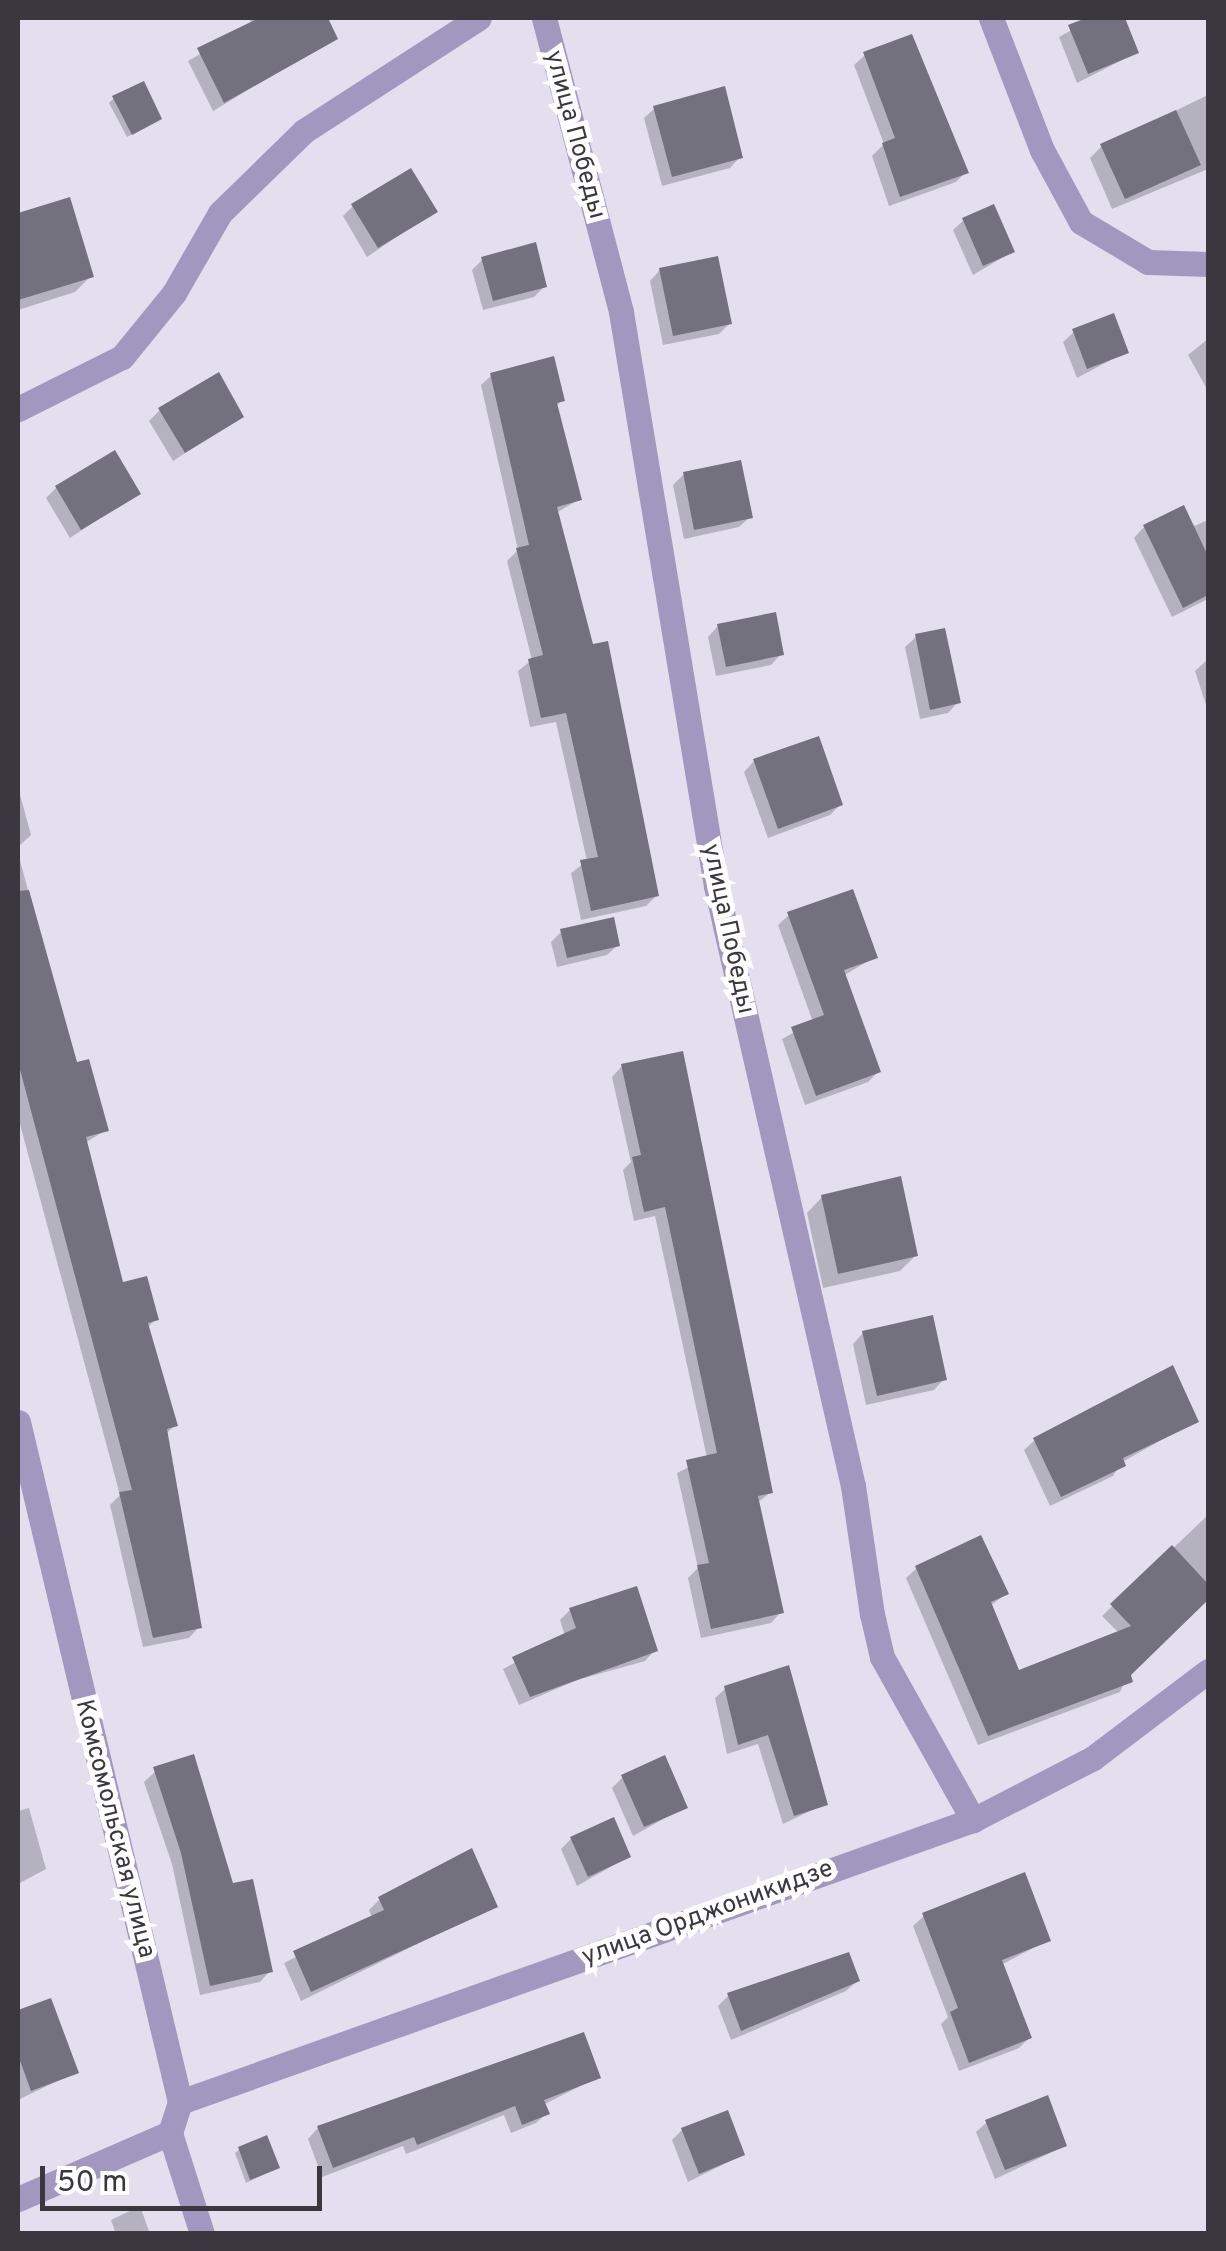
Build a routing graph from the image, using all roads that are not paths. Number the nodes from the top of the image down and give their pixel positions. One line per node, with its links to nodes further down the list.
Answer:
1 (479, 18): 5 (street)
2 (544, 18): 8 (street, улица Победы)
3 (991, 18): 4 (street)
4 (1208, 264)
5 (18, 409)
6 (18, 1422): 9 (street, Комсомольская улица)
7 (1208, 1671): 8 (street, улица Орджоникидзе)
8 (973, 1820): 9 (street, улица Орджоникидзе)
9 (180, 2102): 10 (street)
10 (170, 2133): 11 (street); 12 (street)
11 (18, 2199)
12 (202, 2234)

